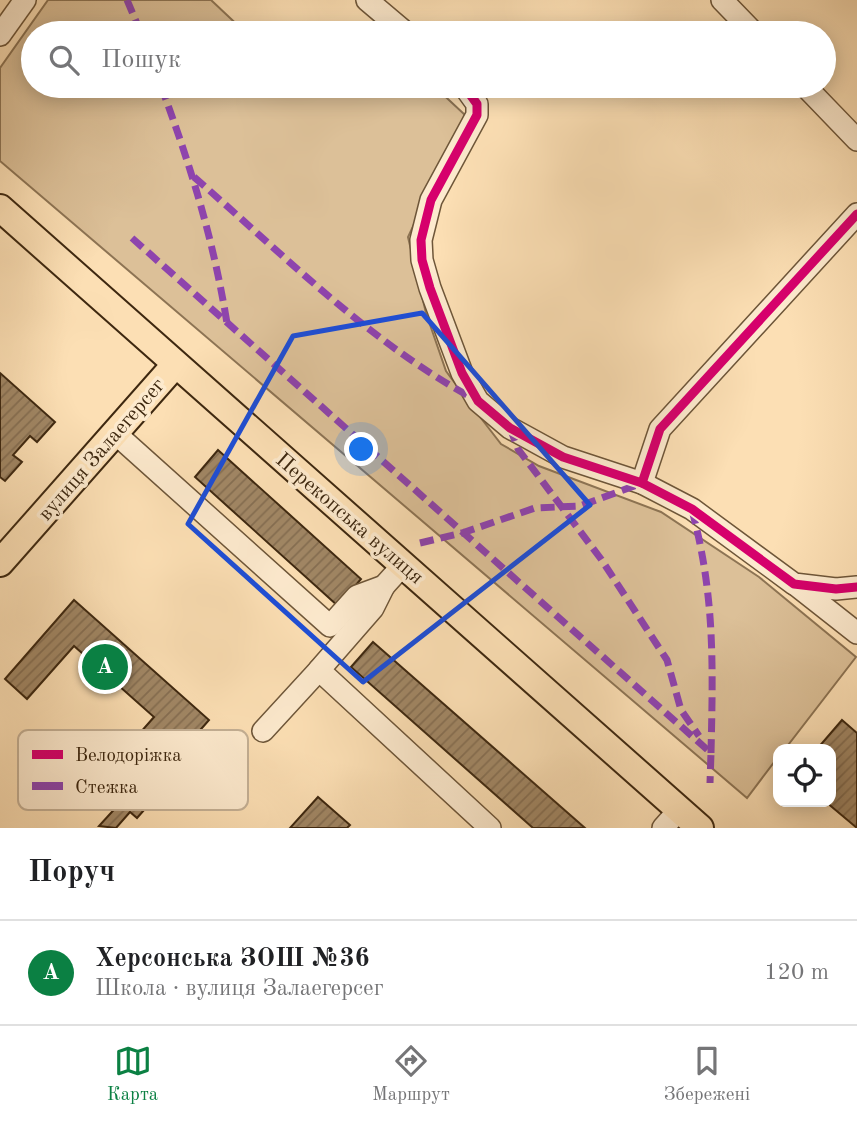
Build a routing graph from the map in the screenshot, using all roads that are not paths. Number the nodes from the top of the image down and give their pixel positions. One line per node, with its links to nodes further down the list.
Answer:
1 (25, 0): 6 (street)
2 (367, 0): 4 (street)
3 (722, 0): 5 (street)
4 (392, 21)
5 (742, 21)
6 (0, 35)
7 (473, 98): 14 (street)
8 (817, 98): 9 (street)
9 (857, 139)
10 (0, 208): 12 (main road, Перекопська вулиця)
11 (857, 214): 14 (street)
12 (174, 366): 13 (main road, вулиця Залаегерсег); 16 (main road, Перекопська вулиця)
13 (116, 434): 15 (main road, вулиця Залаегерсег); 18 (street)
14 (642, 483): 17 (street)
15 (0, 563)
16 (403, 565): 18 (street); 23 (main road, Перекопська вулиця)
17 (794, 584): 19 (street); 20 (street)
18 (384, 586): 21 (street)
19 (857, 587)
20 (857, 633)
21 (319, 670): 22 (street); 24 (street)
22 (263, 732)
23 (671, 819): 25 (main road, Перекопська вулиця)
24 (490, 828)
25 (700, 828)

